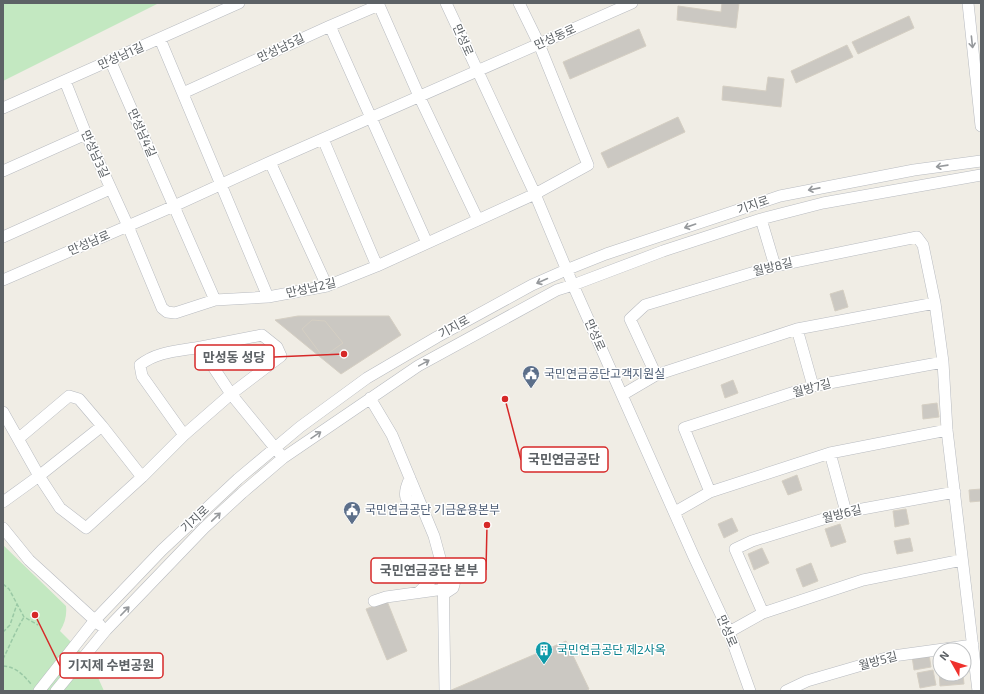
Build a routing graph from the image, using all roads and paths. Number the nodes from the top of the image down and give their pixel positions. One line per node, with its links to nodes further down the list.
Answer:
1 (239, 3): 8 (street, 만성남1길)
2 (446, 3): 11 (street, 만성로)
3 (519, 3): 9 (street)
4 (632, 3): 9 (street, 만성동로)
5 (968, 3): 17 (street, one-way to 17)
6 (379, 4): 7 (street, 만성남5길); 14 (street)
7 (330, 26): 13 (street, 만성남5길); 16 (street)
8 (160, 39): 10 (street, 만성남1길); 13 (street)
9 (539, 44): 11 (street, 만성동로); 26 (street, 만성남2길)
10 (110, 60): 12 (street, 만성남1길); 27 (street, 만성남4길)
11 (477, 71): 14 (street, 만성남로); 26 (street, 만성로)
12 (65, 81): 15 (street, 만성남1길); 18 (street, 만성남3길)
13 (183, 93): 24 (street)
14 (419, 96): 16 (street, 만성남로); 29 (street)
15 (3, 108)
16 (371, 118): 19 (street, 만성남로); 32 (street)
17 (981, 126)
18 (86, 134): 22 (street); 25 (street, 만성남3길)
19 (322, 139): 21 (street, 만성남로); 33 (street)
20 (981, 161): 35 (street, 기지로, one-way to 35)
21 (270, 162): 24 (street, 만성남로); 38 (street)
22 (3, 171)
23 (981, 175): 28 (street, 기지로)
24 (221, 184): 27 (street, 만성남로); 39 (street)
25 (110, 189): 30 (street, 만성남3길); 31 (street)
26 (535, 194): 29 (street, 만성남2길); 35 (street, 만성로)
27 (174, 206): 30 (street, 만성남로); 40 (street)
28 (761, 219): 34 (street); 37 (street, 기지로)
29 (478, 220): 32 (street, 만성남2길)
30 (128, 226): 36 (street, 만성남로); 40 (street, 만성남2길)
31 (3, 237)
32 (427, 243): 33 (street, 만성남2길)
33 (377, 266): 38 (street, 만성남2길)
34 (775, 266): 41 (street, 월방8길); 45 (street, 월방8길)
35 (566, 270): 37 (street, 만성로); 55 (street, 기지로, one-way to 55)
36 (3, 280)
37 (573, 285): 48 (street, 만성로); 49 (street, 기지로, one-way to 37)
38 (327, 286): 39 (street, 만성남2길)
39 (268, 297): 40 (street, 만성남2길)
40 (215, 300)
41 (935, 302): 42 (street); 44 (street, 월방8길)
42 (797, 329): 45 (street); 46 (street)
43 (200, 348): 47 (street); 47 (street); 53 (street)
44 (943, 362): 46 (street, 월방7길); 52 (street)
45 (656, 375): 48 (street)
46 (813, 386): 60 (street, 월방7길)
47 (231, 394): 53 (street); 55 (street)
48 (622, 395): 63 (street, 만성로)
49 (370, 398): 57 (street, 기지로, one-way to 49); 67 (street)
50 (3, 412): 54 (street)
51 (102, 426): 54 (street); 58 (street); 59 (street)
52 (947, 430): 56 (street); 61 (street)
53 (184, 435): 59 (street)
54 (18, 439): 58 (street)
55 (275, 448): 57 (street); 75 (street, 기지로)
56 (830, 453): 60 (street); 64 (street)
57 (283, 458): 77 (street, 기지로, one-way to 57)
58 (39, 476): 59 (street); 62 (street)
59 (142, 477)
60 (710, 492): 63 (street)
61 (955, 492): 64 (street, 월방6길); 66 (street)
62 (3, 502)
63 (675, 512): 79 (street, 만성로)
64 (846, 512): 73 (street, 월방6길)
65 (3, 528): 75 (street)
66 (962, 560): 73 (street); 80 (street)
67 (442, 564): 69 (street); 70 (street)
68 (3, 584): 72 (path)
69 (420, 592): 70 (street); 71 (street)
70 (444, 592): 85 (street)
71 (374, 601)
72 (17, 604): 74 (path); 78 (path)
73 (763, 613): 79 (street)
74 (24, 617): 76 (path); 81 (path)
75 (95, 620): 77 (street); 83 (street, 기지로)
76 (38, 625)
77 (106, 630): 84 (street, 기지로)
78 (3, 632)
79 (729, 632): 86 (street, 만성로)
80 (973, 645): 87 (street, 월방5길); 88 (street)
81 (3, 659)
82 (3, 666): 83 (path)
83 (36, 689)
84 (56, 691)
85 (445, 691)
86 (750, 691)
87 (786, 691)
88 (978, 691)

